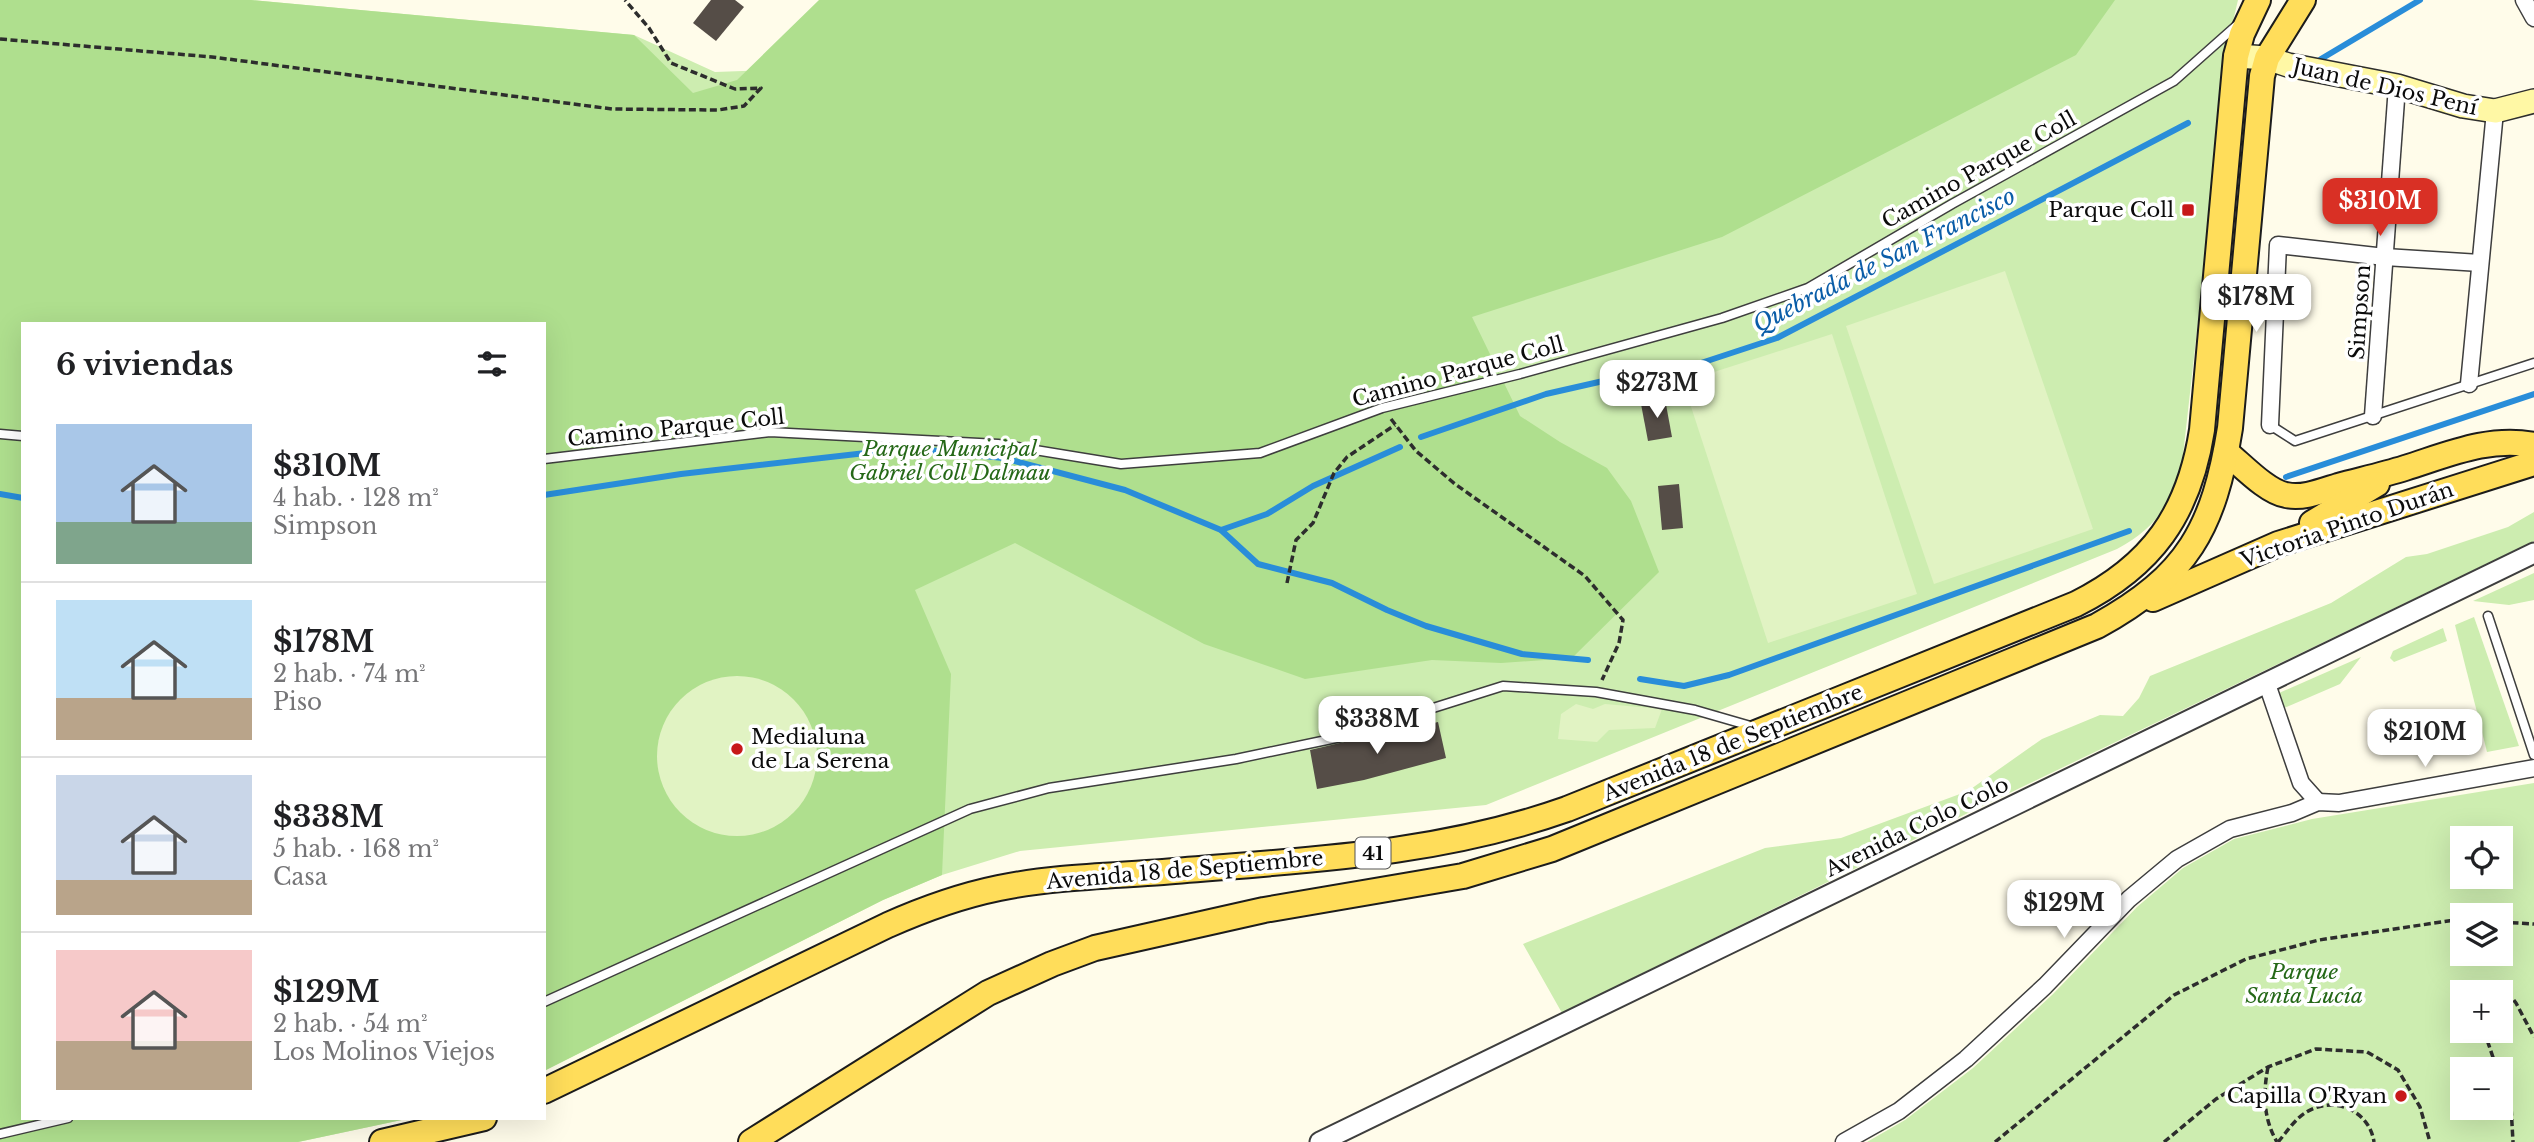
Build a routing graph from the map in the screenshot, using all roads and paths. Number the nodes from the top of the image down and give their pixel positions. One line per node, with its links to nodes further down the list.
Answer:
1 (625, 0): 6 (path)
2 (2303, 0): 8 (main road, 41)
3 (2524, 0): 5 (street)
4 (2256, 3): 7 (main road, 41); 16 (lane, Camino Parque Coll)
5 (2534, 18)
6 (0, 39)
7 (2236, 56): 8 (main road, Juan de Dios Pení); 33 (main road, Avenida 18 de Septiembre / 41)
8 (2267, 58): 9 (main road, Juan de Dios Pení); 23 (main road, 41)
9 (2397, 86): 11 (main road, Juan de Dios Pení); 12 (street, Simpson)
10 (2534, 102): 11 (main road, Juan de Dios Pení)
11 (2495, 111): 13 (street)
12 (2385, 257): 13 (street); 17 (street, Simpson); 19 (street)
13 (2480, 263): 15 (street)
14 (2534, 363): 15 (lane)
15 (2469, 384): 17 (lane)
16 (1382, 408): 18 (path); 24 (lane, Camino Parque Coll)
17 (2373, 416): 19 (lane)
18 (1395, 425): 28 (path); 32 (path)
19 (2270, 425)
20 (0, 434): 21 (lane)
21 (21, 436)
22 (2530, 450): 25 (main road); 26 (main road, Victoria Pinto Durán)
23 (2226, 452): 25 (main road); 29 (main road, 41)
24 (546, 459)
25 (2402, 469): 26 (main road)
26 (2278, 544): 29 (main road, Victoria Pinto Durán)
27 (2534, 553): 31 (street, Avenida Colo Colo)
28 (1287, 583)
29 (2123, 611): 50 (main road, Avenida 18 de Septiembre / 41)
30 (2488, 616): 34 (lane)
31 (2267, 684): 36 (street); 51 (street, Avenida Colo Colo)
32 (1597, 692): 33 (lane); 41 (lane)
33 (1766, 730): 44 (main road, Avenida 18 de Septiembre / 41)
34 (2534, 755)
35 (2534, 768): 36 (street)
36 (2318, 802): 52 (street)
37 (2450, 921): 53 (path)
38 (2513, 923): 39 (path)
39 (2534, 924)
40 (2513, 999): 42 (path)
41 (546, 1001)
42 (2534, 1037)
43 (2268, 1066): 54 (path); 55 (path); 57 (path)
44 (546, 1090)
45 (60, 1120): 48 (lane)
46 (476, 1120): 49 (main road)
47 (2512, 1120): 58 (path)
48 (0, 1134)
49 (382, 1142)
50 (751, 1142)
51 (1320, 1142)
52 (1844, 1142)
53 (1995, 1142)
54 (2164, 1142)
55 (2277, 1142): 56 (path)
56 (2374, 1142)
57 (2430, 1142)
58 (2513, 1142)

